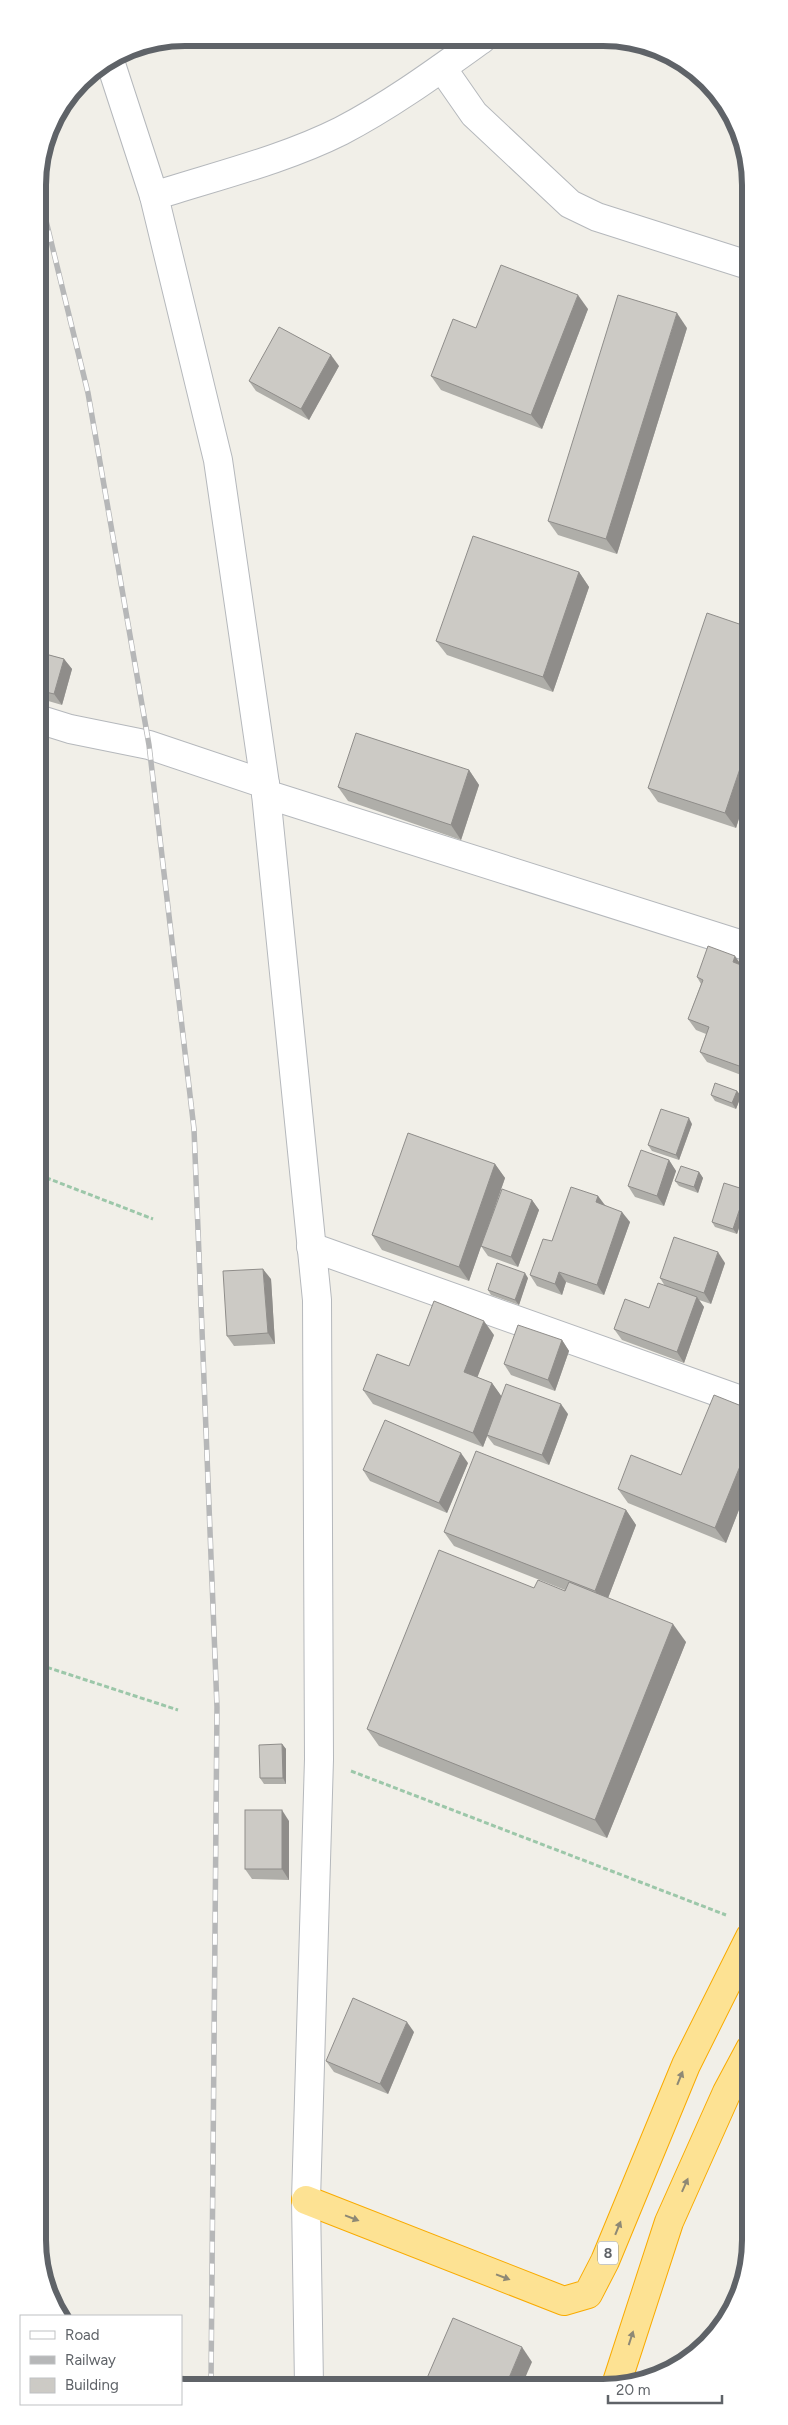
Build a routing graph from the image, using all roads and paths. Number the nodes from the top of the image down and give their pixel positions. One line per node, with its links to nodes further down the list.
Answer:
1 (472, 46): 3 (street)
2 (112, 67): 4 (street)
3 (442, 68): 4 (street); 5 (street)
4 (154, 196): 7 (street)
5 (742, 263)
6 (47, 722): 7 (street)
7 (265, 789): 8 (street); 11 (street)
8 (742, 945)
9 (47, 1178): 10 (path)
10 (153, 1219)
11 (311, 1247): 12 (street); 15 (street)
12 (741, 1400)
13 (46, 1667): 14 (path)
14 (178, 1710)
15 (319, 1759): 16 (path); 19 (street)
16 (732, 1917)
17 (741, 1955): 19 (highway, 8, one-way to 17)
18 (741, 2066): 20 (highway, one-way to 18)
19 (306, 2200): 21 (street)
20 (619, 2377)
21 (309, 2379)

